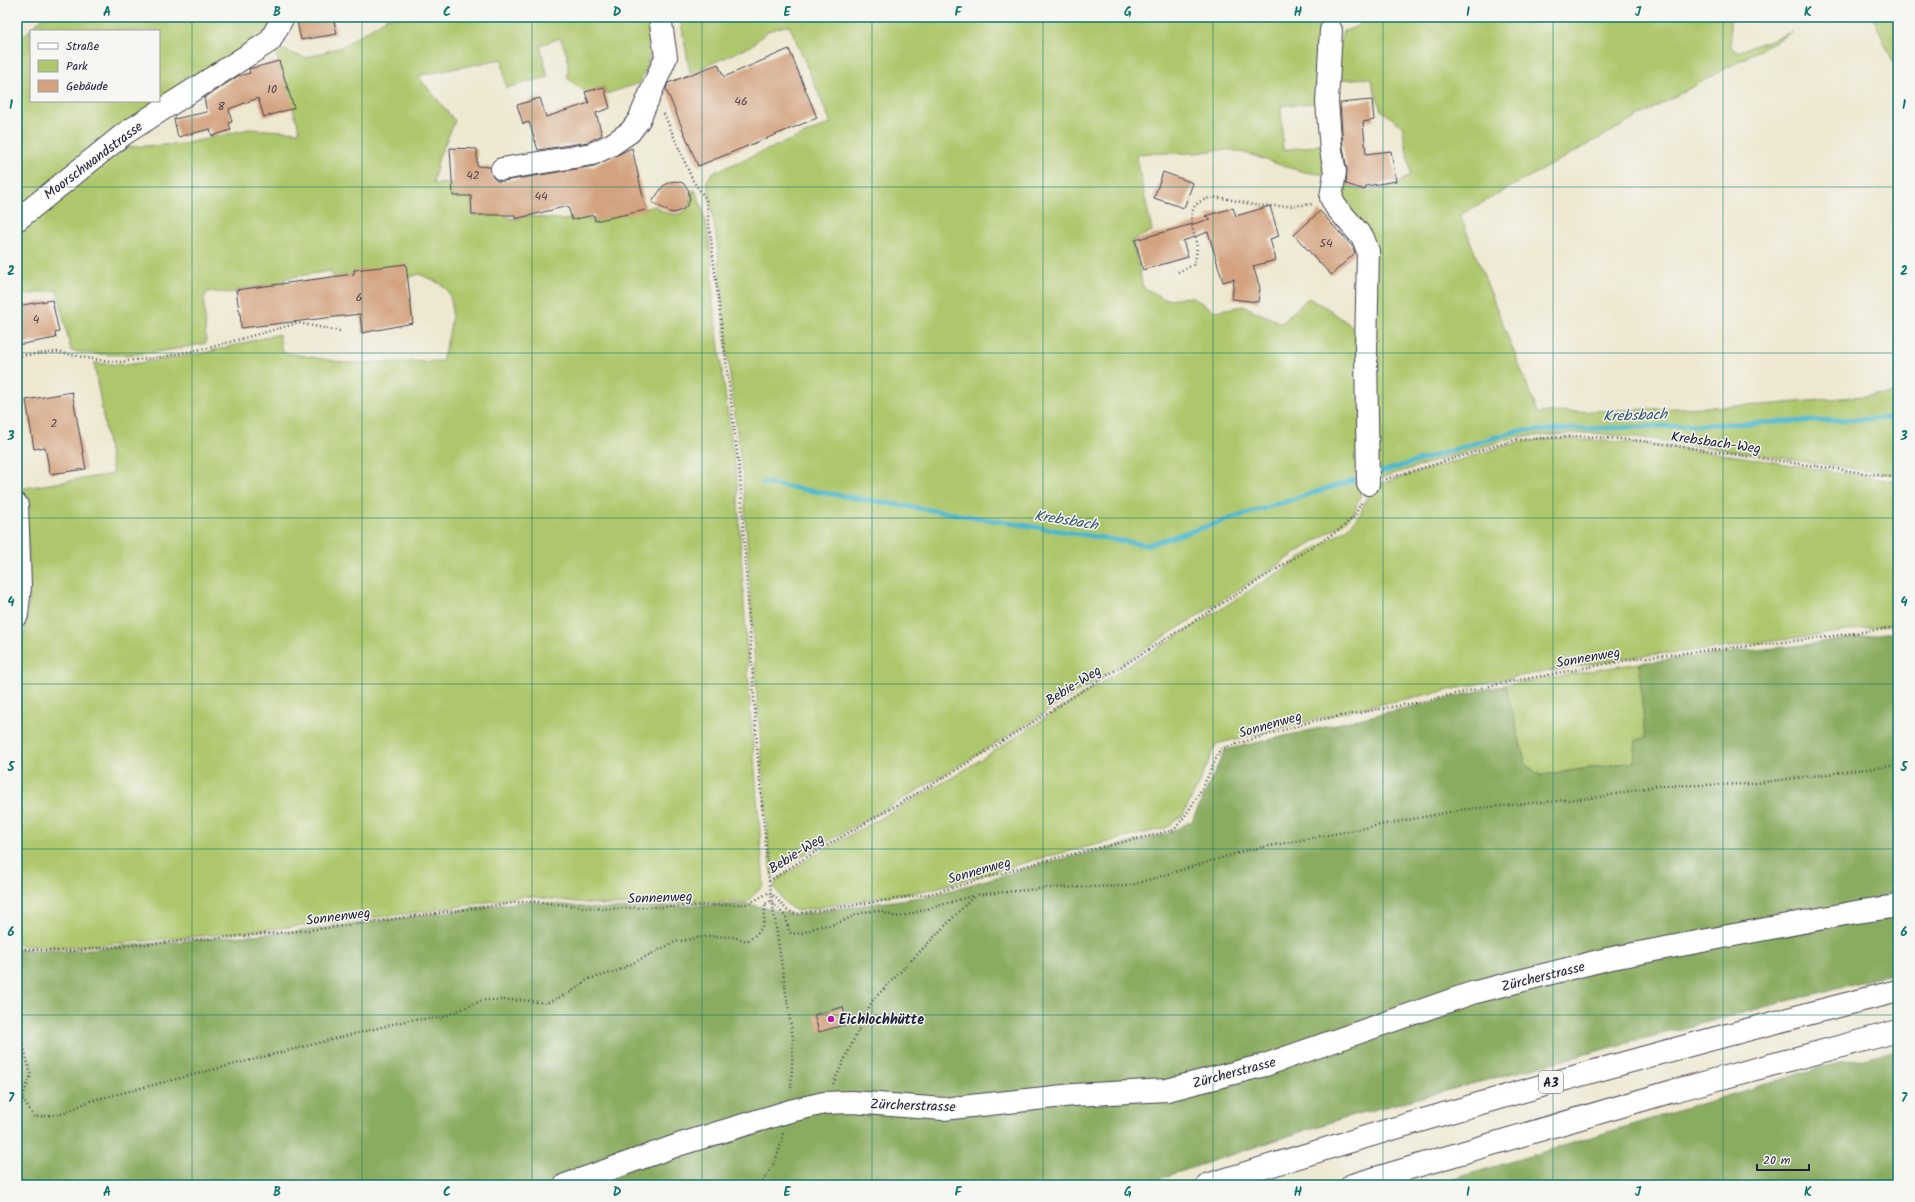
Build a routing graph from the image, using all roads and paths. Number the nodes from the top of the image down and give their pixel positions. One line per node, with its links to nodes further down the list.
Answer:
1 (283, 17): 7 (main road, Moorschwandstrasse)
2 (660, 17): 4 (main road)
3 (1336, 21): 6 (main road)
4 (653, 88): 5 (main road); 17 (path)
5 (502, 169)
6 (1331, 198): 8 (path); 12 (main road)
7 (17, 220)
8 (1178, 272)
9 (340, 331): 10 (path)
10 (17, 356)
11 (1898, 478): 12 (path, Krebsbach-Weg)
12 (1368, 484): 17 (path, Bebie-Weg)
13 (17, 505): 14 (main road)
14 (17, 615)
15 (1898, 627): 18 (path, Sonnenweg)
16 (1898, 765): 19 (path)
17 (769, 881): 18 (path)
18 (770, 892): 20 (path); 22 (path, Sonnenweg)
19 (975, 895): 20 (path); 26 (path)
20 (771, 901): 24 (path); 27 (path)
21 (1898, 906): 26 (main road, Zürcherstrasse)
22 (17, 949)
23 (1898, 991): 30 (main road, A3)
24 (17, 1023)
25 (1898, 1031): 31 (main road)
26 (824, 1103): 27 (main road, Zürcherstrasse)
27 (790, 1111): 28 (main road, Zürcherstrasse); 29 (path)
28 (565, 1185)
29 (760, 1185)
30 (1207, 1185)
31 (1352, 1185)

